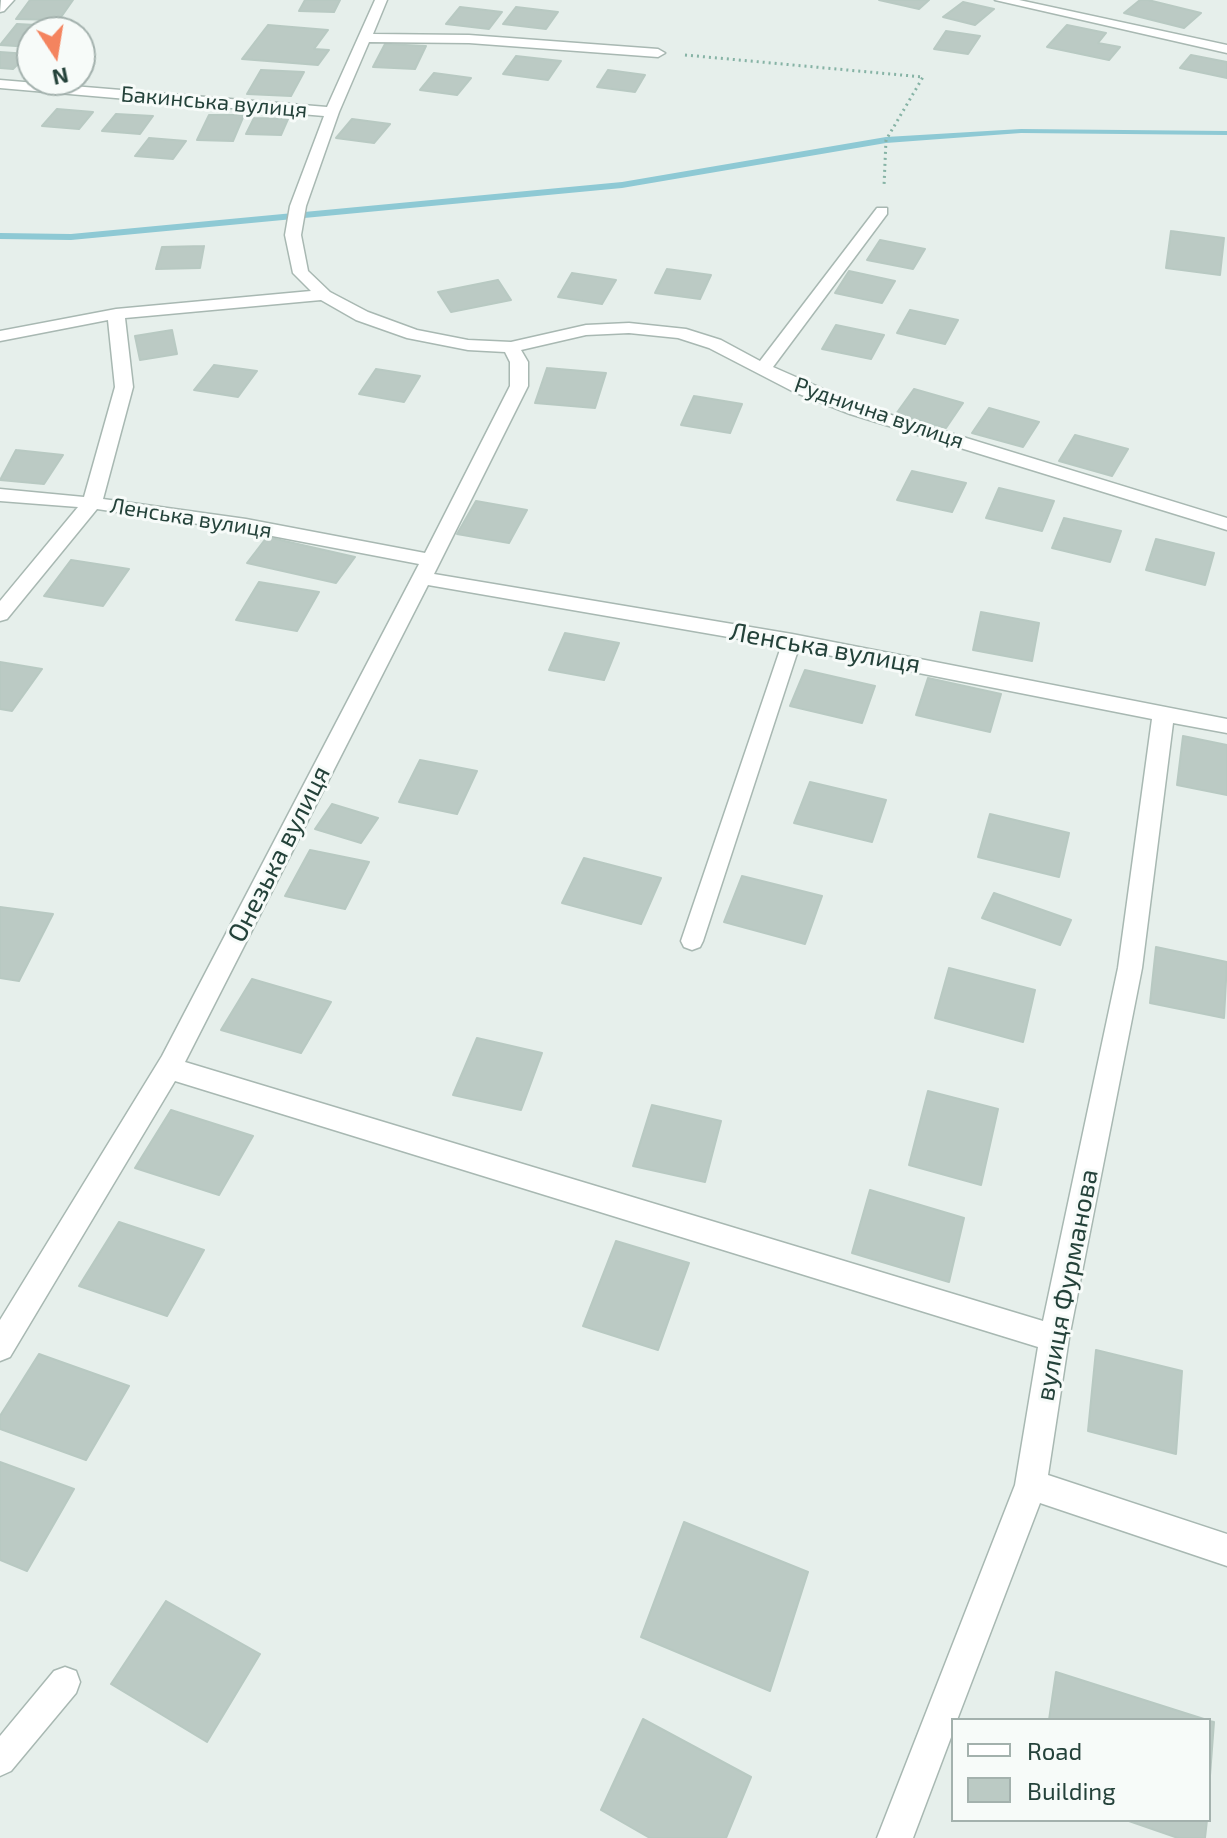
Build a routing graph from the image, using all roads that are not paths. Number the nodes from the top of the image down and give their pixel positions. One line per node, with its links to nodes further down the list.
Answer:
1 (8, 0): 5 (street)
2 (381, 0): 7 (street)
3 (1001, 0): 6 (street)
4 (1074, 0): 6 (street)
5 (0, 8)
6 (1059, 14): 8 (street)
7 (364, 38): 9 (street); 11 (street)
8 (1227, 49)
9 (658, 53)
10 (0, 84): 11 (street, Бакинська вулиця)
11 (332, 112): 13 (street, Руднична вулиця)
12 (882, 211): 17 (street)
13 (324, 295): 14 (street); 16 (street, Руднична вулиця)
14 (116, 314): 15 (street); 19 (street, Ленська вулиця)
15 (0, 336)
16 (511, 347): 17 (street, Руднична вулиця); 21 (street, Онезька вулиця)
17 (763, 369): 20 (street, Руднична вулиця)
18 (0, 495): 19 (street)
19 (92, 503): 21 (street, Ленська вулиця); 22 (street, Ленська вулиця)
20 (1227, 524)
21 (426, 569): 23 (street, Ленська вулиця); 27 (street, Онезька вулиця)
22 (0, 614)
23 (792, 641): 24 (street, Ленська вулиця); 26 (lane)
24 (1164, 713): 25 (street, Ленська вулиця); 28 (street, вулиця Фурманова)
25 (1227, 726)
26 (692, 941)
27 (168, 1068): 28 (street); 29 (street, Онезька вулиця)
28 (1054, 1338): 30 (street, вулиця Фурманова)
29 (0, 1347)
30 (1031, 1485): 31 (street); 34 (street, вулиця Фурманова)
31 (1227, 1550)
32 (65, 1682): 33 (lane)
33 (0, 1760)
34 (895, 1838)

